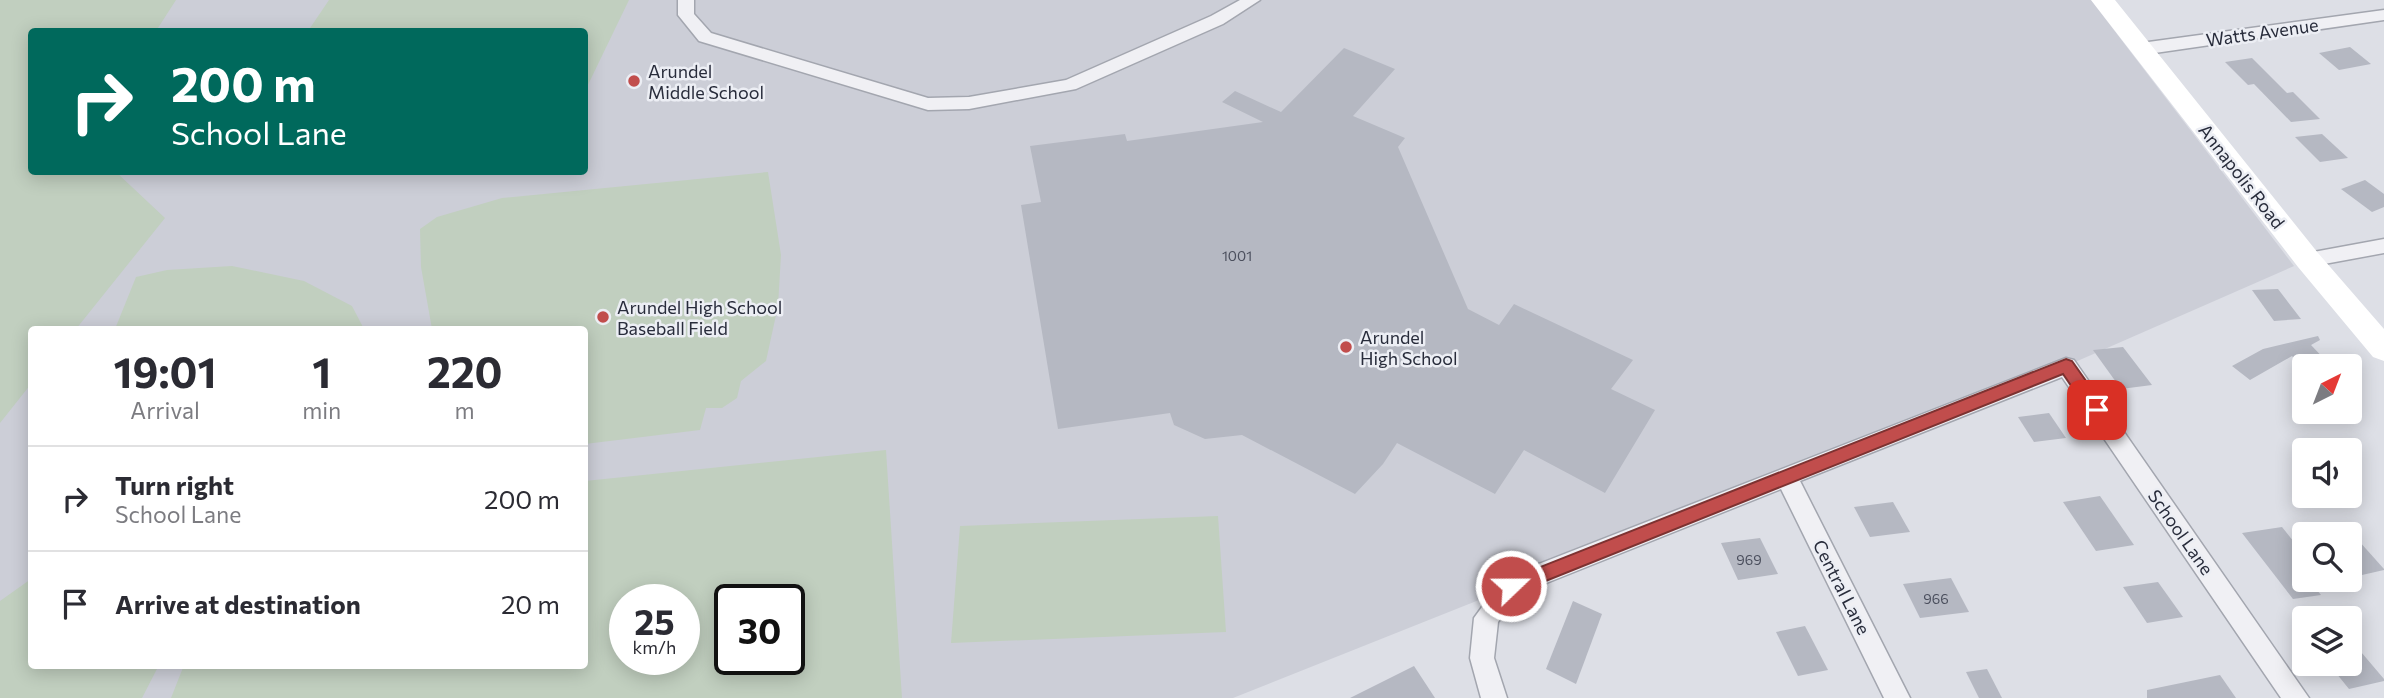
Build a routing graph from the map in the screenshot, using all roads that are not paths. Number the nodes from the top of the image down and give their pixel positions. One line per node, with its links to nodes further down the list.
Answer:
1 (686, 0): 2 (street)
2 (1252, 0)
3 (2103, 0): 5 (main road, Annapolis Road)
4 (2384, 15): 5 (street, Watts Avenue)
5 (2141, 49): 7 (main road, Annapolis Road)
6 (2384, 246): 7 (street)
7 (2308, 260): 8 (main road, Annapolis Road)
8 (2384, 349)
9 (1786, 477): 10 (street); 11 (street, Central Lane); 12 (street, School Lane)
10 (1494, 698)
11 (1897, 698)
12 (2295, 698)

